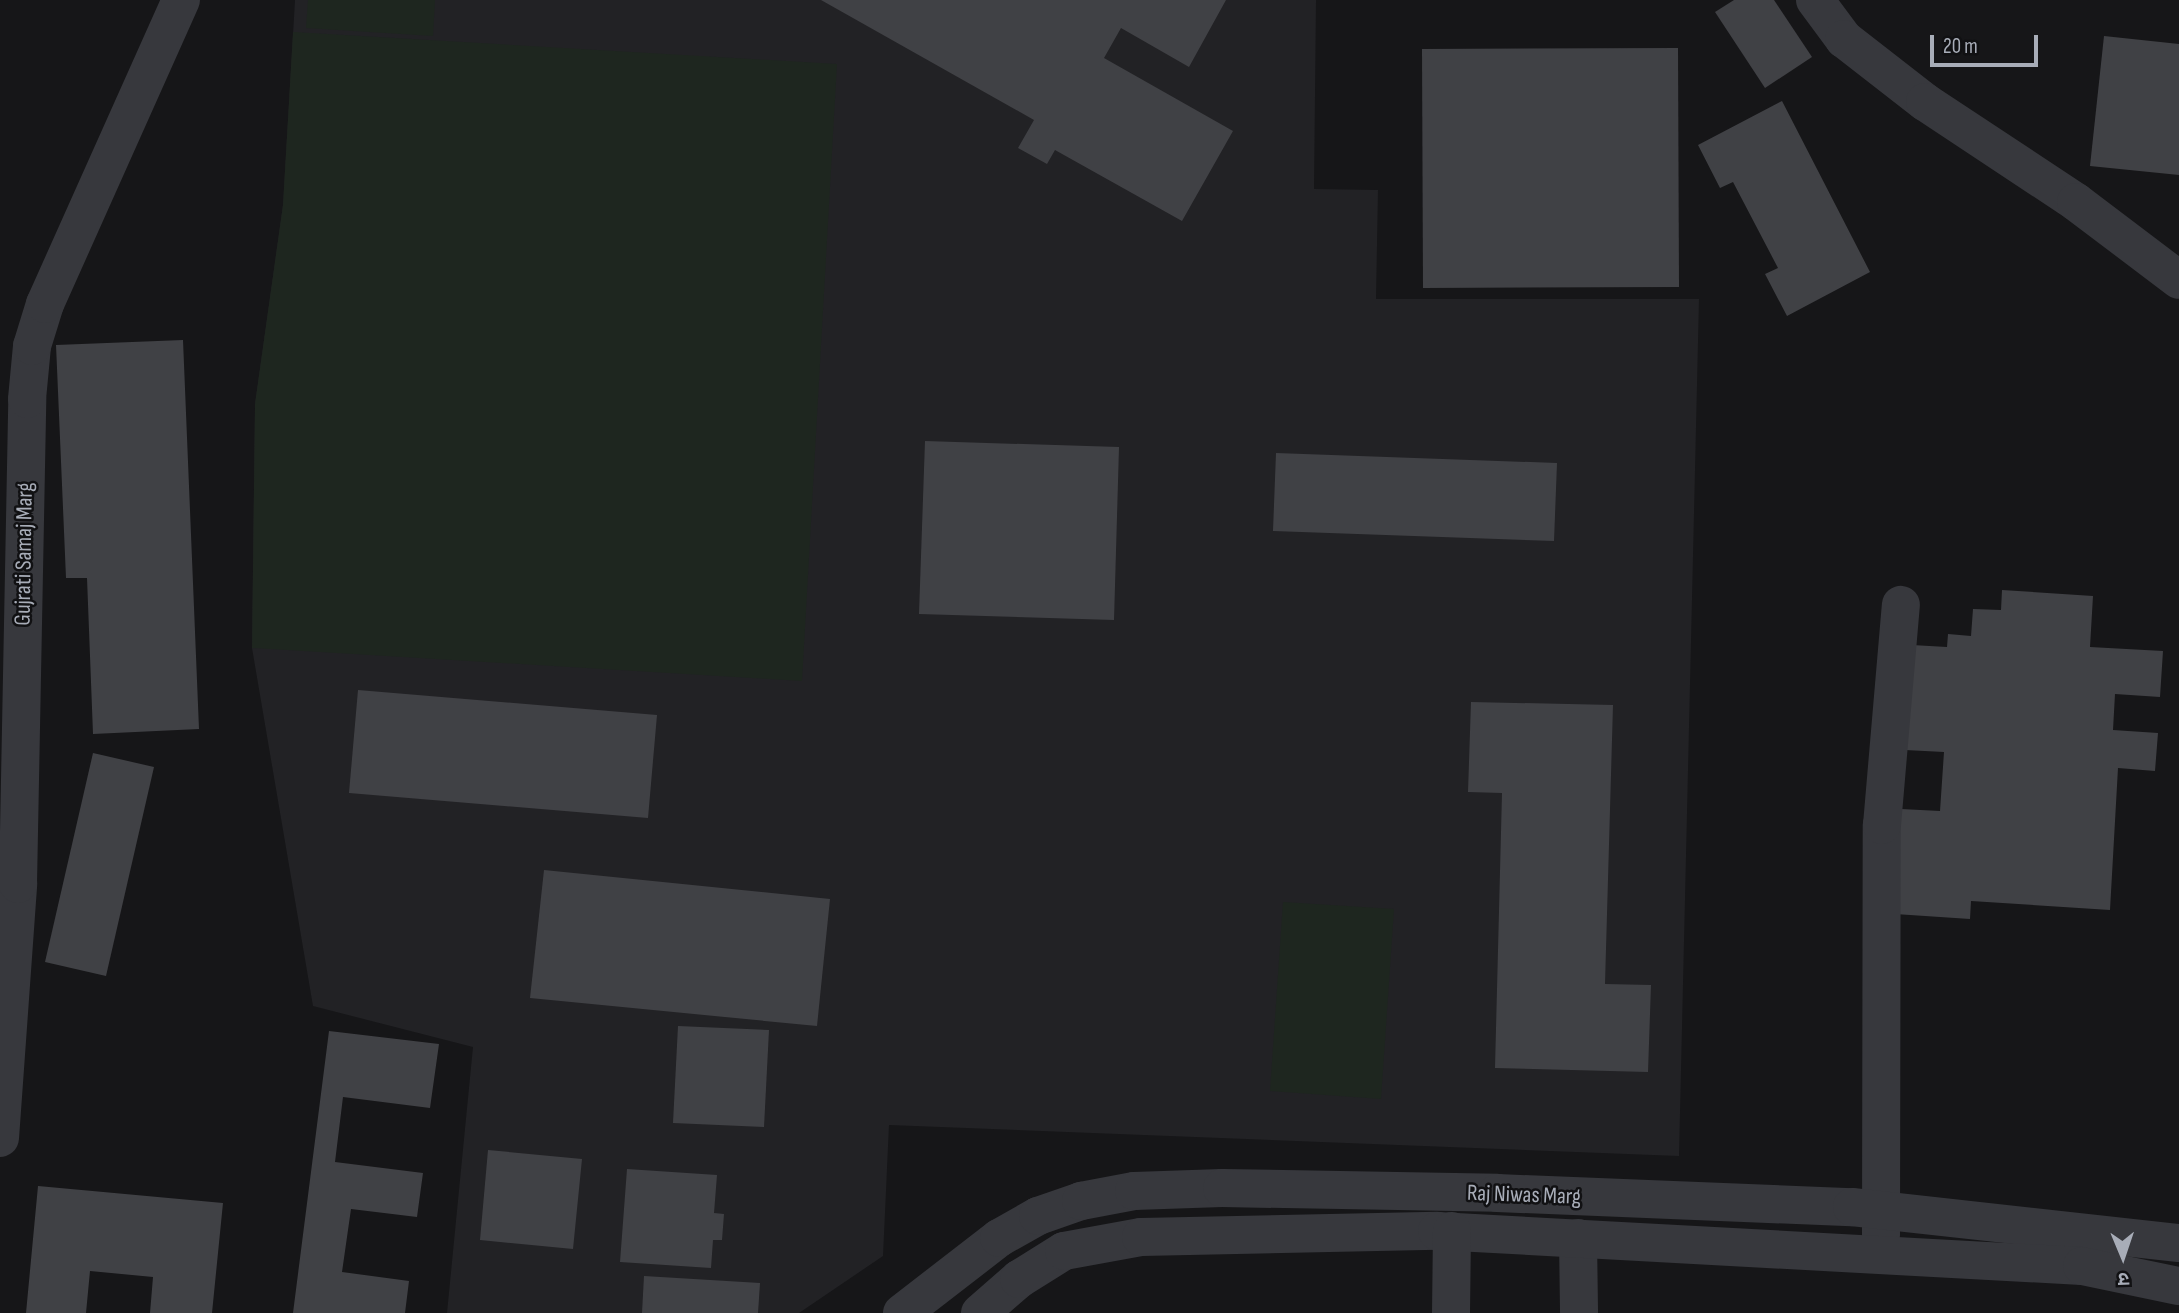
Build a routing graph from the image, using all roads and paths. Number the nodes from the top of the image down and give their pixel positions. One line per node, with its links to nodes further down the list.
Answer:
1 (181, 0): 5 (street, Gujrati Samaj Marg)
2 (1815, 0): 3 (street)
3 (2179, 280)
4 (1901, 605): 6 (street)
5 (0, 1138)
6 (1881, 1210): 9 (street, Raj Niwas Marg); 10 (street); 12 (street, Raj Niwas Marg)
7 (1451, 1231): 8 (street, Raj Niwas Marg); 13 (street, Raj Niwas Marg); 14 (street)
8 (1578, 1238): 10 (street, Raj Niwas Marg); 15 (street)
9 (2179, 1242)
10 (1881, 1254): 11 (street, Raj Niwas Marg)
11 (2179, 1286)
12 (902, 1313)
13 (980, 1313)
14 (1451, 1313)
15 (1578, 1313)

